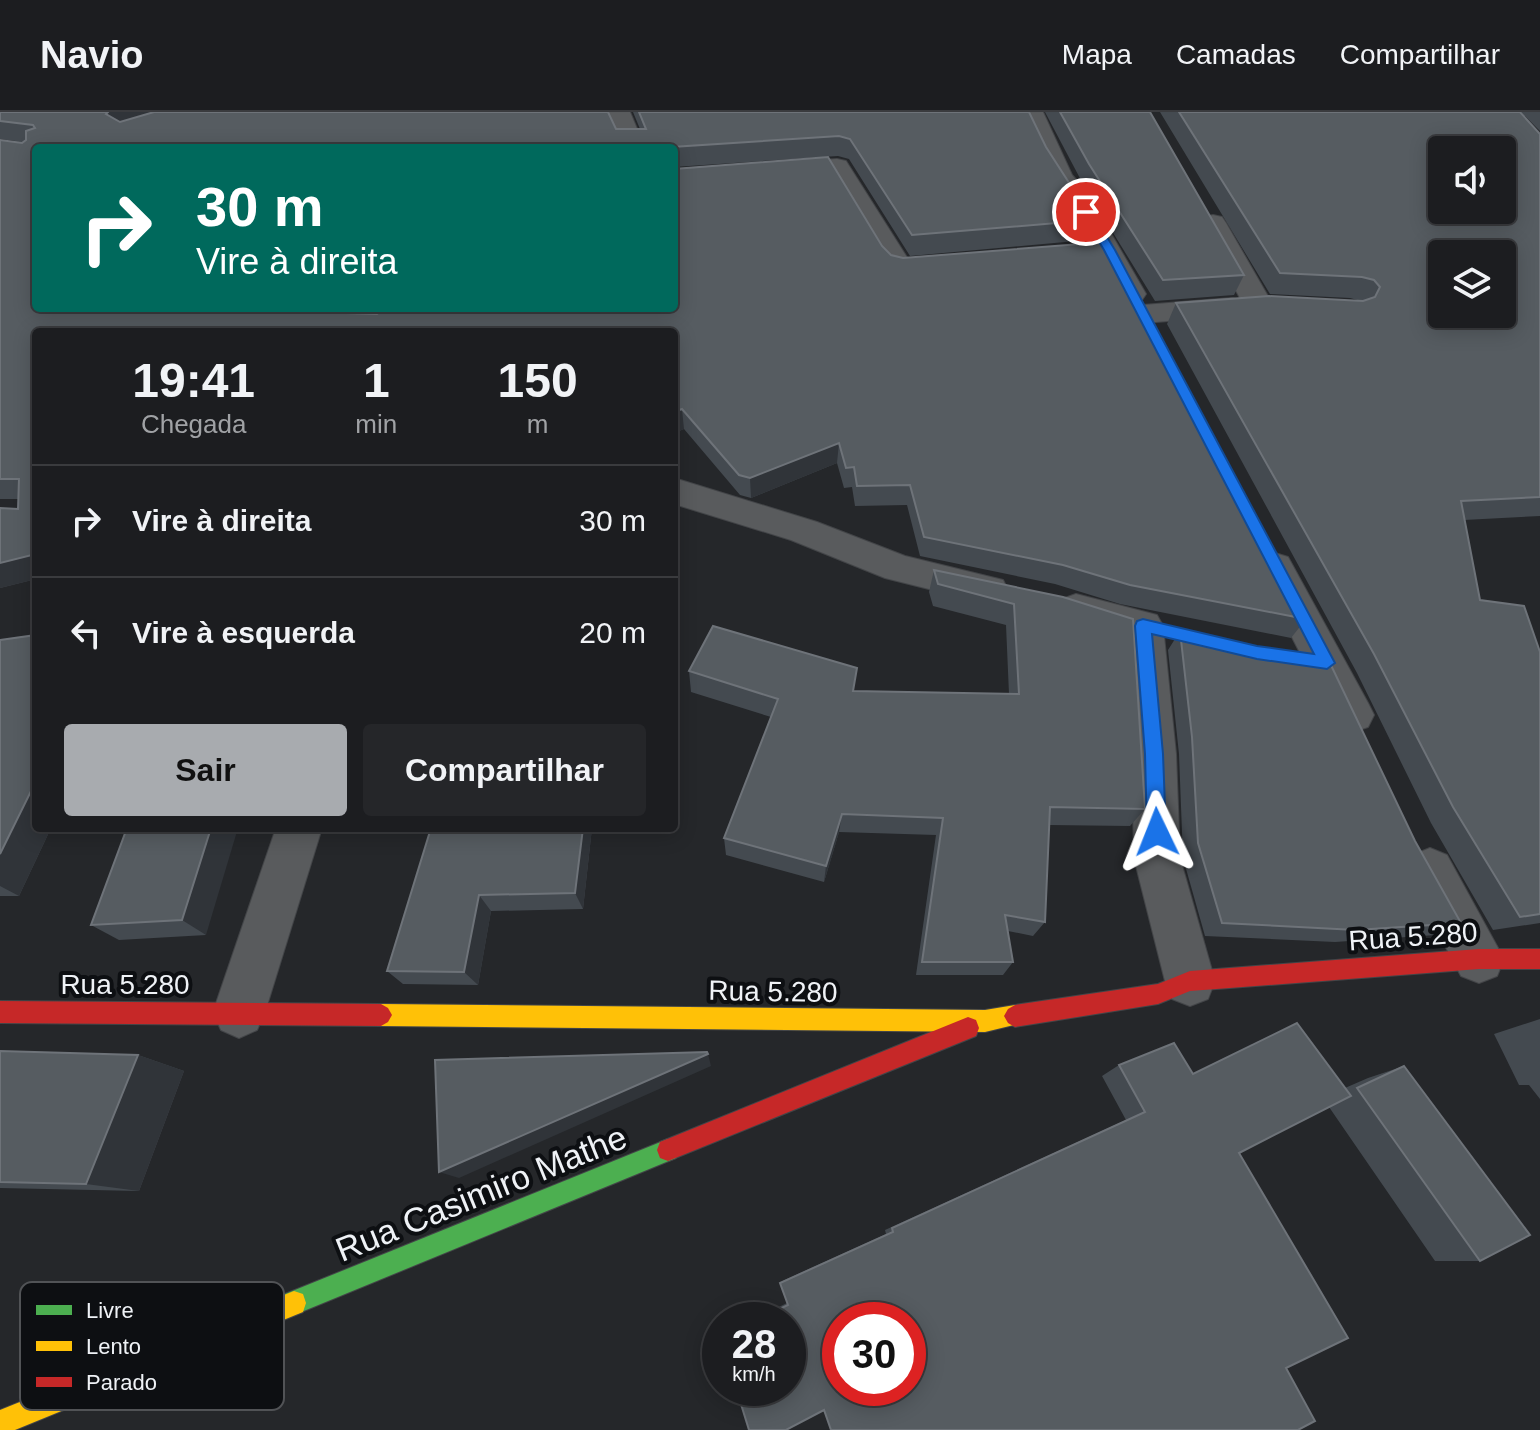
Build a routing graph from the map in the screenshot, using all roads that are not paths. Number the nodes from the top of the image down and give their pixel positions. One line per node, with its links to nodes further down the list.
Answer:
1 (618, 112): 3 (street)
2 (1031, 112): 7 (street)
3 (631, 144)
4 (678, 178): 6 (street)
5 (1199, 200): 7 (street)
6 (971, 263)
7 (1258, 305): 8 (street)
8 (1289, 307)
9 (678, 492): 11 (street)
10 (1260, 539): 14 (street)
11 (1143, 626): 12 (street); 20 (street)
12 (1186, 636)
13 (1285, 656): 14 (street)
14 (1327, 663): 15 (street)
15 (1366, 742)
16 (298, 832): 22 (street)
17 (1412, 839): 18 (street)
18 (1479, 959): 19 (street, Rua 5.280); 20 (street, Rua 5.280)
19 (1540, 959)
20 (1190, 981): 23 (street, Rua 5.280)
21 (0, 1012): 22 (street, Rua 5.280)
22 (239, 1012): 23 (street, Rua 5.280)
23 (985, 1021): 24 (street, Rua Casimiro Mathe)
24 (284, 1307)
25 (32, 1410): 26 (street, Rua Casimiro Mathe)
26 (0, 1423)

